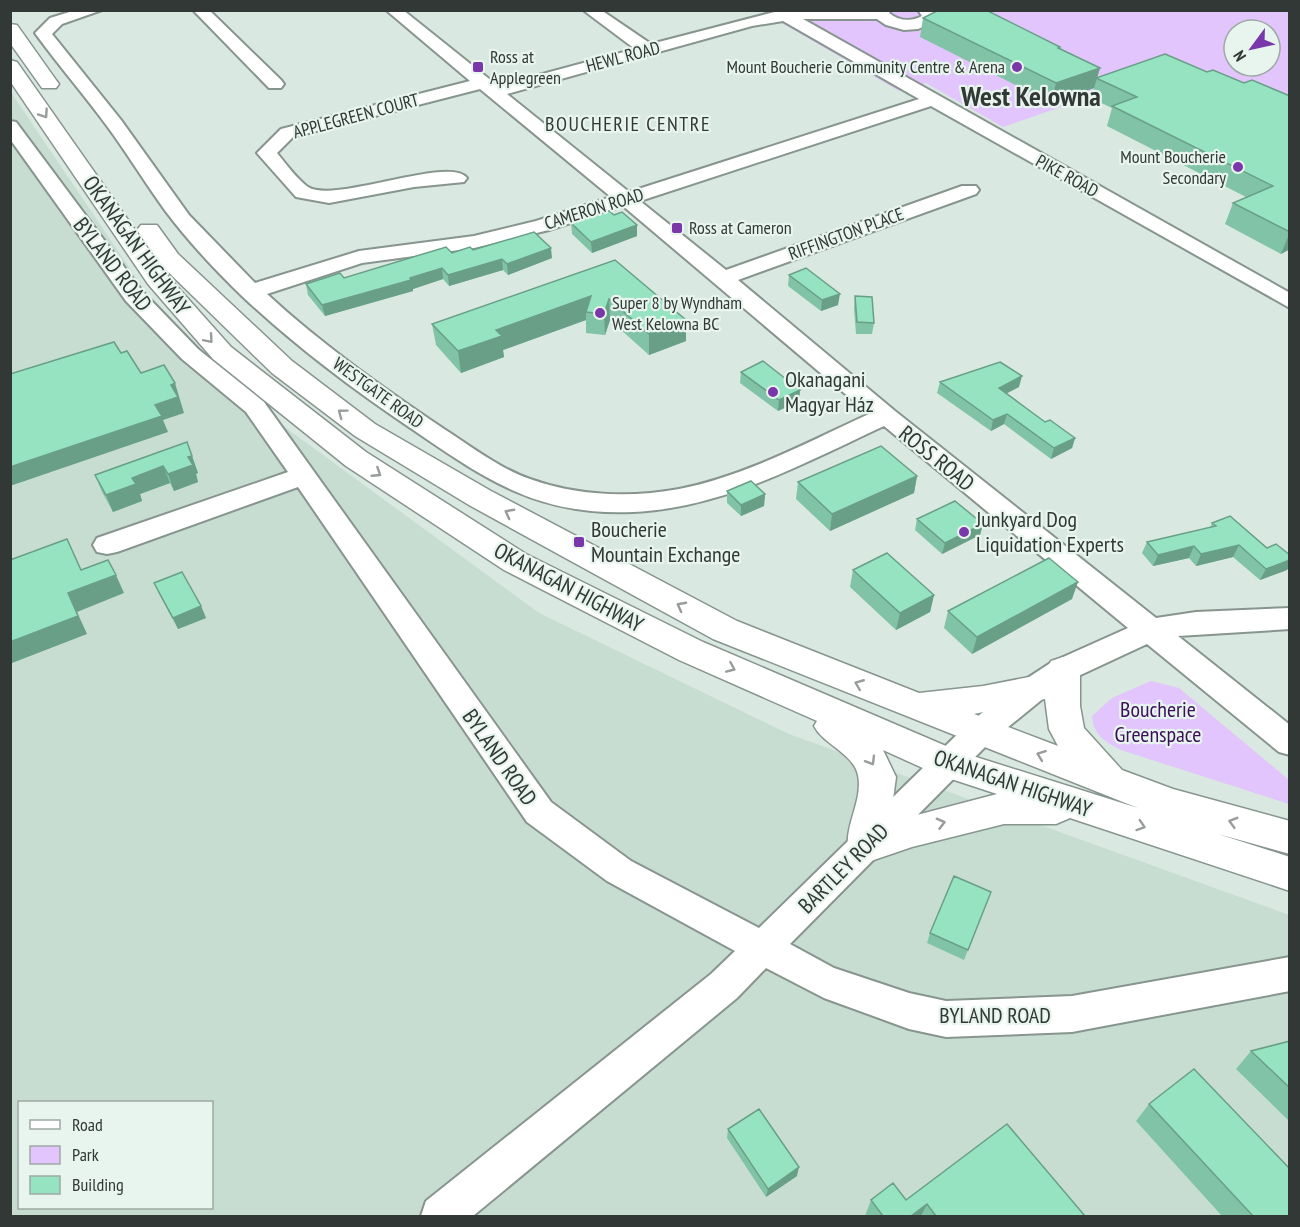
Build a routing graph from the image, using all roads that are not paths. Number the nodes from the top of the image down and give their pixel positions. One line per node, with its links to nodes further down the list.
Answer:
1 (95, 10): 22 (street, WESTGATE ROAD)
2 (200, 10): 14 (street)
3 (393, 10): 15 (street, ROSS ROAD)
4 (590, 10): 9 (street)
5 (926, 10): 6 (street)
6 (882, 12): 7 (street)
7 (781, 22): 9 (street, HEWL ROAD); 10 (street, HEWL ROAD); 16 (street, PIKE ROAD)
8 (10, 29): 31 (highway, OKANAGAN HIGHWAY, one-way to 8)
9 (652, 49): 10 (street); 15 (street, HEWL ROAD)
10 (675, 57): 12 (street, HEWL ROAD)
11 (10, 66): 30 (highway, OKANAGAN HIGHWAY, one-way to 30)
12 (603, 77)
13 (579, 82): 15 (street, HEWL ROAD)
14 (275, 84)
15 (496, 92): 18 (street, APPLEGREEN COURT); 20 (street, ROSS ROAD)
16 (933, 100): 20 (street, CAMERON ROAD); 23 (street, PIKE ROAD)
17 (10, 126): 25 (street, BYLAND ROAD)
18 (458, 178)
19 (969, 189): 21 (street, RIFFINGTON PLACE)
20 (626, 199): 21 (street, ROSS ROAD); 22 (street, CAMERON ROAD)
21 (723, 278): 24 (street, ROSS ROAD)
22 (250, 292): 24 (street, WESTGATE ROAD)
23 (1290, 302)
24 (886, 416): 28 (street, ROSS ROAD)
25 (303, 476): 26 (street); 40 (street, BYLAND ROAD)
26 (107, 544)
27 (1290, 618): 28 (street, BARTLEY ROAD)
28 (1150, 630): 29 (street, BARTLEY ROAD); 33 (street, ROSS ROAD)
29 (1049, 680): 31 (highway); 32 (street, BARTLEY ROAD); 35 (highway)
30 (776, 688): 34 (highway, OKANAGAN HIGHWAY); 38 (highway, one-way to 38)
31 (913, 706): 32 (highway, OKANAGAN HIGHWAY)
32 (980, 732): 34 (street, BARTLEY ROAD); 35 (highway, OKANAGAN HIGHWAY, one-way to 32)
33 (1290, 743)
34 (949, 763): 36 (highway, OKANAGAN HIGHWAY); 38 (street, BARTLEY ROAD)
35 (1115, 783): 37 (highway, OKANAGAN HIGHWAY, one-way to 35)
36 (1085, 808): 38 (highway, one-way to 36); 39 (highway, OKANAGAN HIGHWAY, one-way to 39)
37 (1290, 838)
38 (865, 846): 40 (street, BARTLEY ROAD)
39 (1290, 874)
40 (762, 950): 41 (street, BYLAND ROAD); 42 (street, BARTLEY ROAD)
41 (1290, 974)
42 (441, 1216)

